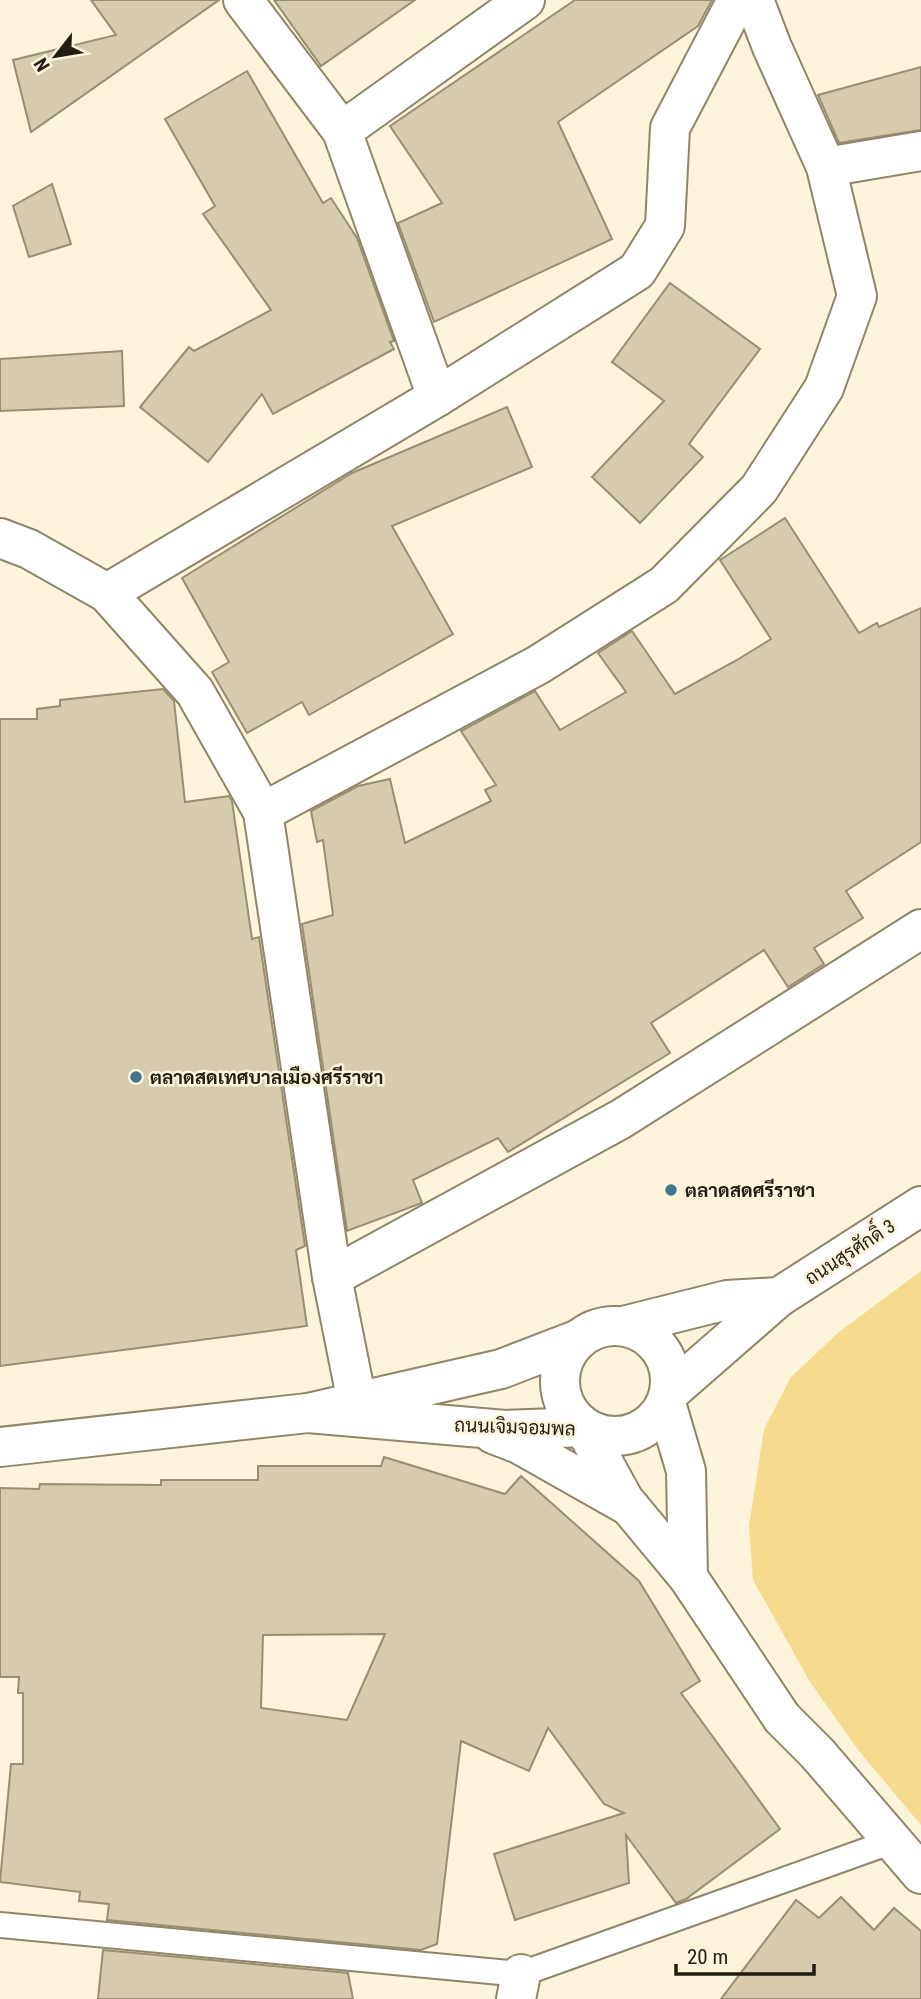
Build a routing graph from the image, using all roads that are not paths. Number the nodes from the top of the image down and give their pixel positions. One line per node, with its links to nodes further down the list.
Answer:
1 (243, 0): 5 (street)
2 (525, 0): 5 (street)
3 (737, 0): 8 (street)
4 (754, 0): 7 (street)
5 (342, 131): 8 (street)
6 (921, 151): 7 (street)
7 (826, 167): 11 (street)
8 (437, 397): 10 (street)
9 (0, 538): 10 (street)
10 (107, 593): 11 (street)
11 (263, 812): 14 (street)
12 (921, 929): 14 (street)
13 (921, 1206): 15 (street, ถนนสุรศักดิ์ 3)
14 (332, 1278): 19 (street)
15 (779, 1297): 16 (street, ถนนสุรศักดิ์ 3); 18 (street, ถนนสุรศักดิ์ 3)
16 (623, 1326): 17 (street); 18 (street)
17 (579, 1339): 19 (street, ถนนเจิมจอมพล); 22 (street)
18 (667, 1398): 22 (street); 25 (street)
19 (357, 1402): 20 (street, ถนนเจิมจอมพล)
20 (307, 1413): 21 (street, ถนนเจิมจอมพล); 23 (street, ถนนเจิมจอมพล)
21 (477, 1427): 22 (street, ถนนเจิมจอมพล); 24 (street)
22 (584, 1427): 24 (street, ถนนเจิมจอมพล)
23 (0, 1447)
24 (630, 1506): 25 (street, ถนนเจิมจอมพล)
25 (688, 1577): 26 (street, ถนนเจิมจอมพล)
26 (893, 1841): 27 (street, ถนนเจิมจอมพล); 29 (lane)
27 (921, 1874)
28 (0, 1925): 29 (lane)
29 (519, 1987)

